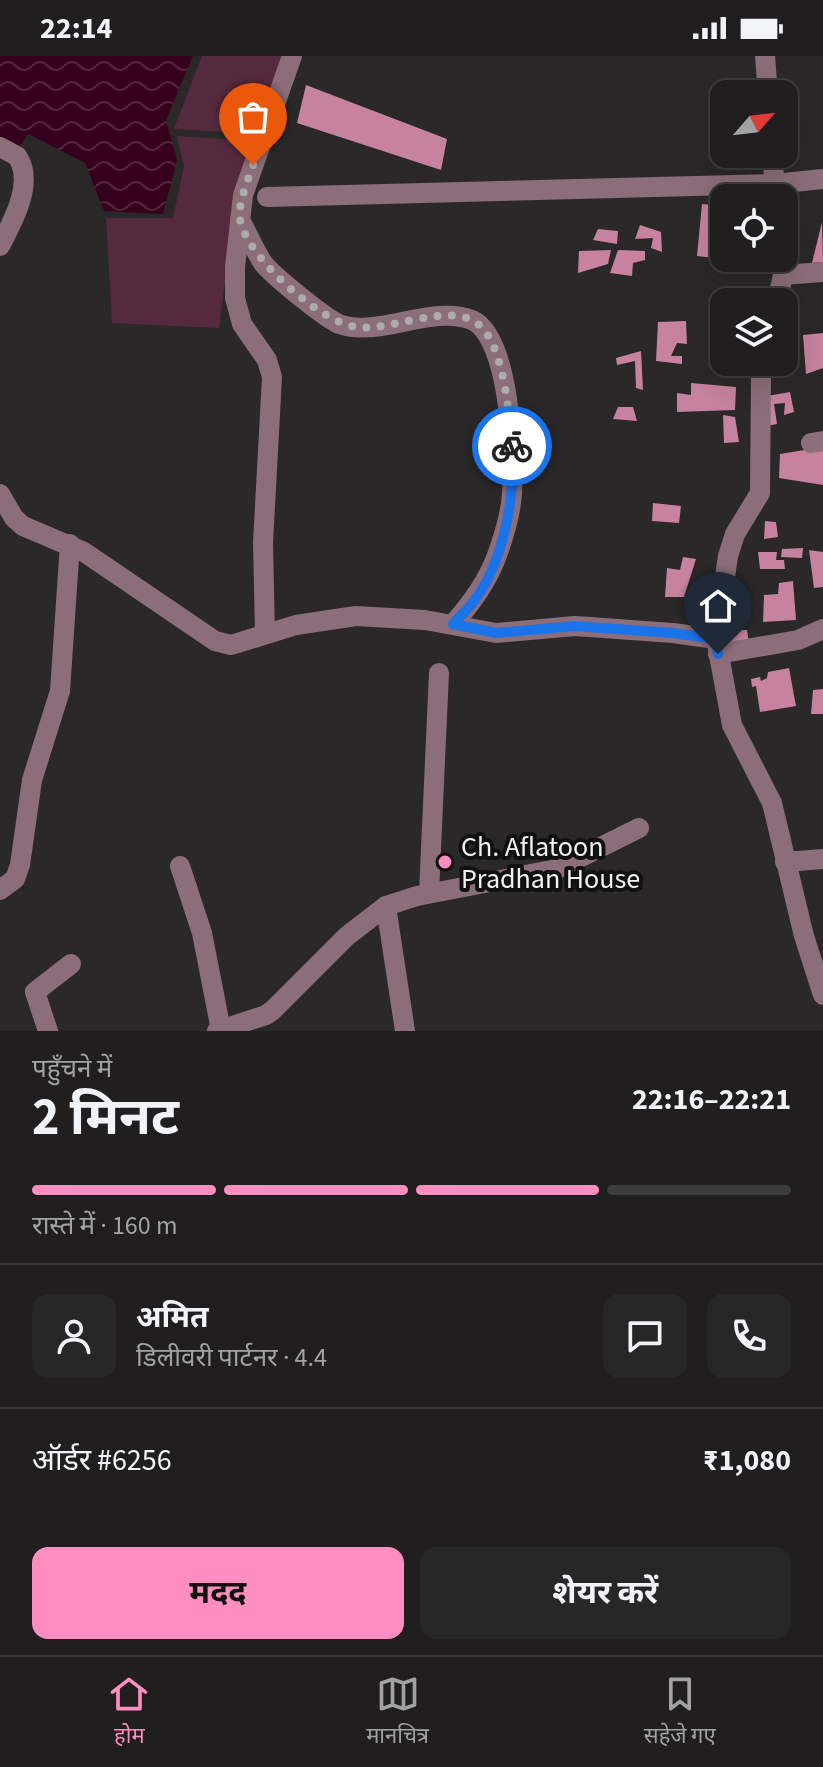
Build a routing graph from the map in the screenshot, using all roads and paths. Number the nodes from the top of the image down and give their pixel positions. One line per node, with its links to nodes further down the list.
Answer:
1 (292, 56): 9 (street)
2 (765, 56): 3 (street)
3 (767, 80)
4 (0, 147): 10 (street)
5 (823, 179): 6 (street)
6 (798, 185)
7 (710, 192): 8 (street)
8 (267, 197)
9 (240, 220): 16 (street); 18 (street)
10 (0, 246)
11 (798, 268): 12 (street)
12 (823, 272)
13 (761, 376): 19 (street)
14 (0, 494): 15 (street)
15 (70, 544): 18 (street); 25 (street)
16 (453, 624): 18 (street); 19 (street)
17 (823, 629): 19 (street)
18 (265, 633)
19 (717, 647): 23 (street)
20 (439, 673): 26 (street)
21 (639, 828): 26 (street)
22 (823, 859): 23 (street)
23 (785, 862): 29 (street)
24 (180, 866): 31 (street)
25 (0, 890)
26 (429, 893): 27 (street)
27 (386, 906): 30 (street); 33 (street)
28 (71, 964): 32 (street)
29 (823, 995)
30 (267, 1023): 31 (street)
31 (219, 1030)
32 (48, 1031)
33 (405, 1031)

